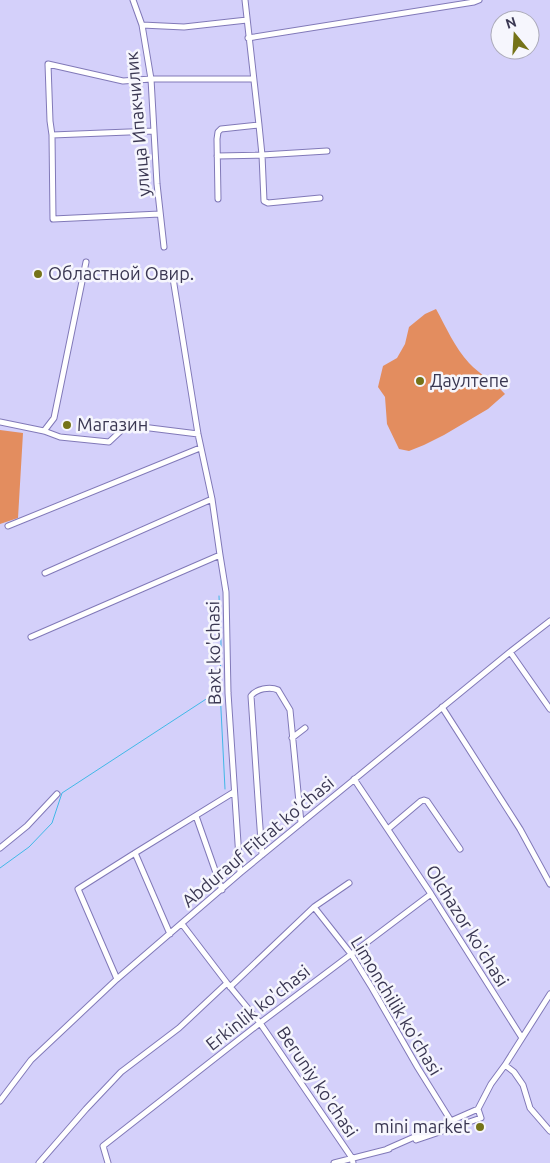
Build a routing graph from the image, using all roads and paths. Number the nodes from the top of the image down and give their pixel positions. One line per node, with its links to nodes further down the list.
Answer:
1 (133, 0): 5 (street, улица Ипакчилик)
2 (244, 0): 4 (street)
3 (479, 0): 6 (street)
4 (246, 20): 5 (street); 6 (street)
5 (142, 25): 8 (street, улица Ипакчилик)
6 (248, 38): 7 (street)
7 (253, 79): 8 (street); 9 (street)
8 (151, 80): 10 (street, улица Ипакчилик); 11 (street)
9 (259, 125): 13 (street); 14 (street)
10 (154, 131): 11 (street); 17 (street, улица Ипакчилик)
11 (52, 135): 17 (street)
12 (327, 151): 13 (street)
13 (262, 155): 14 (street); 15 (street)
14 (217, 156): 16 (street)
15 (320, 198)
16 (218, 199)
17 (160, 214): 18 (street, улица Ипакчилик)
18 (164, 247)
19 (86, 262): 22 (street)
20 (172, 272): 23 (street, Baxt ko'chasi)
21 (0, 422): 22 (street)
22 (44, 430): 23 (street)
23 (198, 434): 24 (street, Baxt ko'chasi)
24 (200, 448): 25 (street, Baxt ko'chasi); 26 (street)
25 (212, 499): 27 (street, Baxt ko'chasi); 28 (street)
26 (8, 526)
27 (220, 556): 30 (street); 37 (street, Baxt ko'chasi)
28 (44, 573)
29 (550, 621): 31 (street, Abdurauf Fitrat ko'chasi)
30 (31, 637)
31 (510, 652): 32 (street, Abdurauf Fitrat ko'chasi); 33 (street)
32 (442, 708): 36 (street, Abdurauf Fitrat ko'chasi); 48 (street)
33 (550, 709)
34 (305, 728): 35 (street)
35 (292, 738): 40 (street); 45 (street)
36 (354, 779): 40 (street, Abdurauf Fitrat ko'chasi); 41 (street, Olchazor ko'chasi)
37 (234, 792): 39 (street); 46 (street, Baxt ko'chasi)
38 (57, 794): 42 (street)
39 (196, 816): 44 (street); 49 (street)
40 (301, 823): 45 (street, Abdurauf Fitrat ko'chasi)
41 (388, 829): 43 (street, Olchazor ko'chasi); 50 (street, Olchazor ko'chasi)
42 (0, 848)
43 (460, 850)
44 (135, 853): 53 (street); 55 (street)
45 (262, 854): 46 (street, Abdurauf Fitrat ko'chasi)
46 (240, 873): 49 (street, Abdurauf Fitrat ko'chasi)
47 (349, 883): 51 (street)
48 (550, 884)
49 (222, 890): 52 (street, Abdurauf Fitrat ko'chasi)
50 (431, 894): 54 (street, Erkinlik ko'chasi); 59 (street, Olchazor ko'chasi)
51 (314, 907): 54 (street, Limonchilik ko'chasi); 56 (street)
52 (182, 924): 53 (street, Abdurauf Fitrat ko'chasi); 56 (street, Beruniy ko'chasi)
53 (170, 934): 55 (street, Abdurauf Fitrat ko'chasi)
54 (350, 954): 58 (street, Erkinlik ko'chasi); 63 (street, Limonchilik ko'chasi)
55 (117, 979): 61 (street, Abdurauf Fitrat ko'chasi)
56 (228, 985): 58 (street, Beruniy ko'chasi); 67 (street)
57 (550, 994): 59 (street)
58 (260, 1023): 66 (street, Beruniy ko'chasi); 68 (street, Erkinlik ko'chasi)
59 (522, 1038): 60 (street)
60 (505, 1064): 62 (street); 64 (street)
61 (0, 1101)
62 (478, 1109): 63 (street); 65 (street)
63 (451, 1121): 65 (street)
64 (550, 1131)
65 (387, 1149): 66 (street)
66 (352, 1161): 69 (street)
67 (39, 1163)
68 (108, 1163)
69 (334, 1163)

